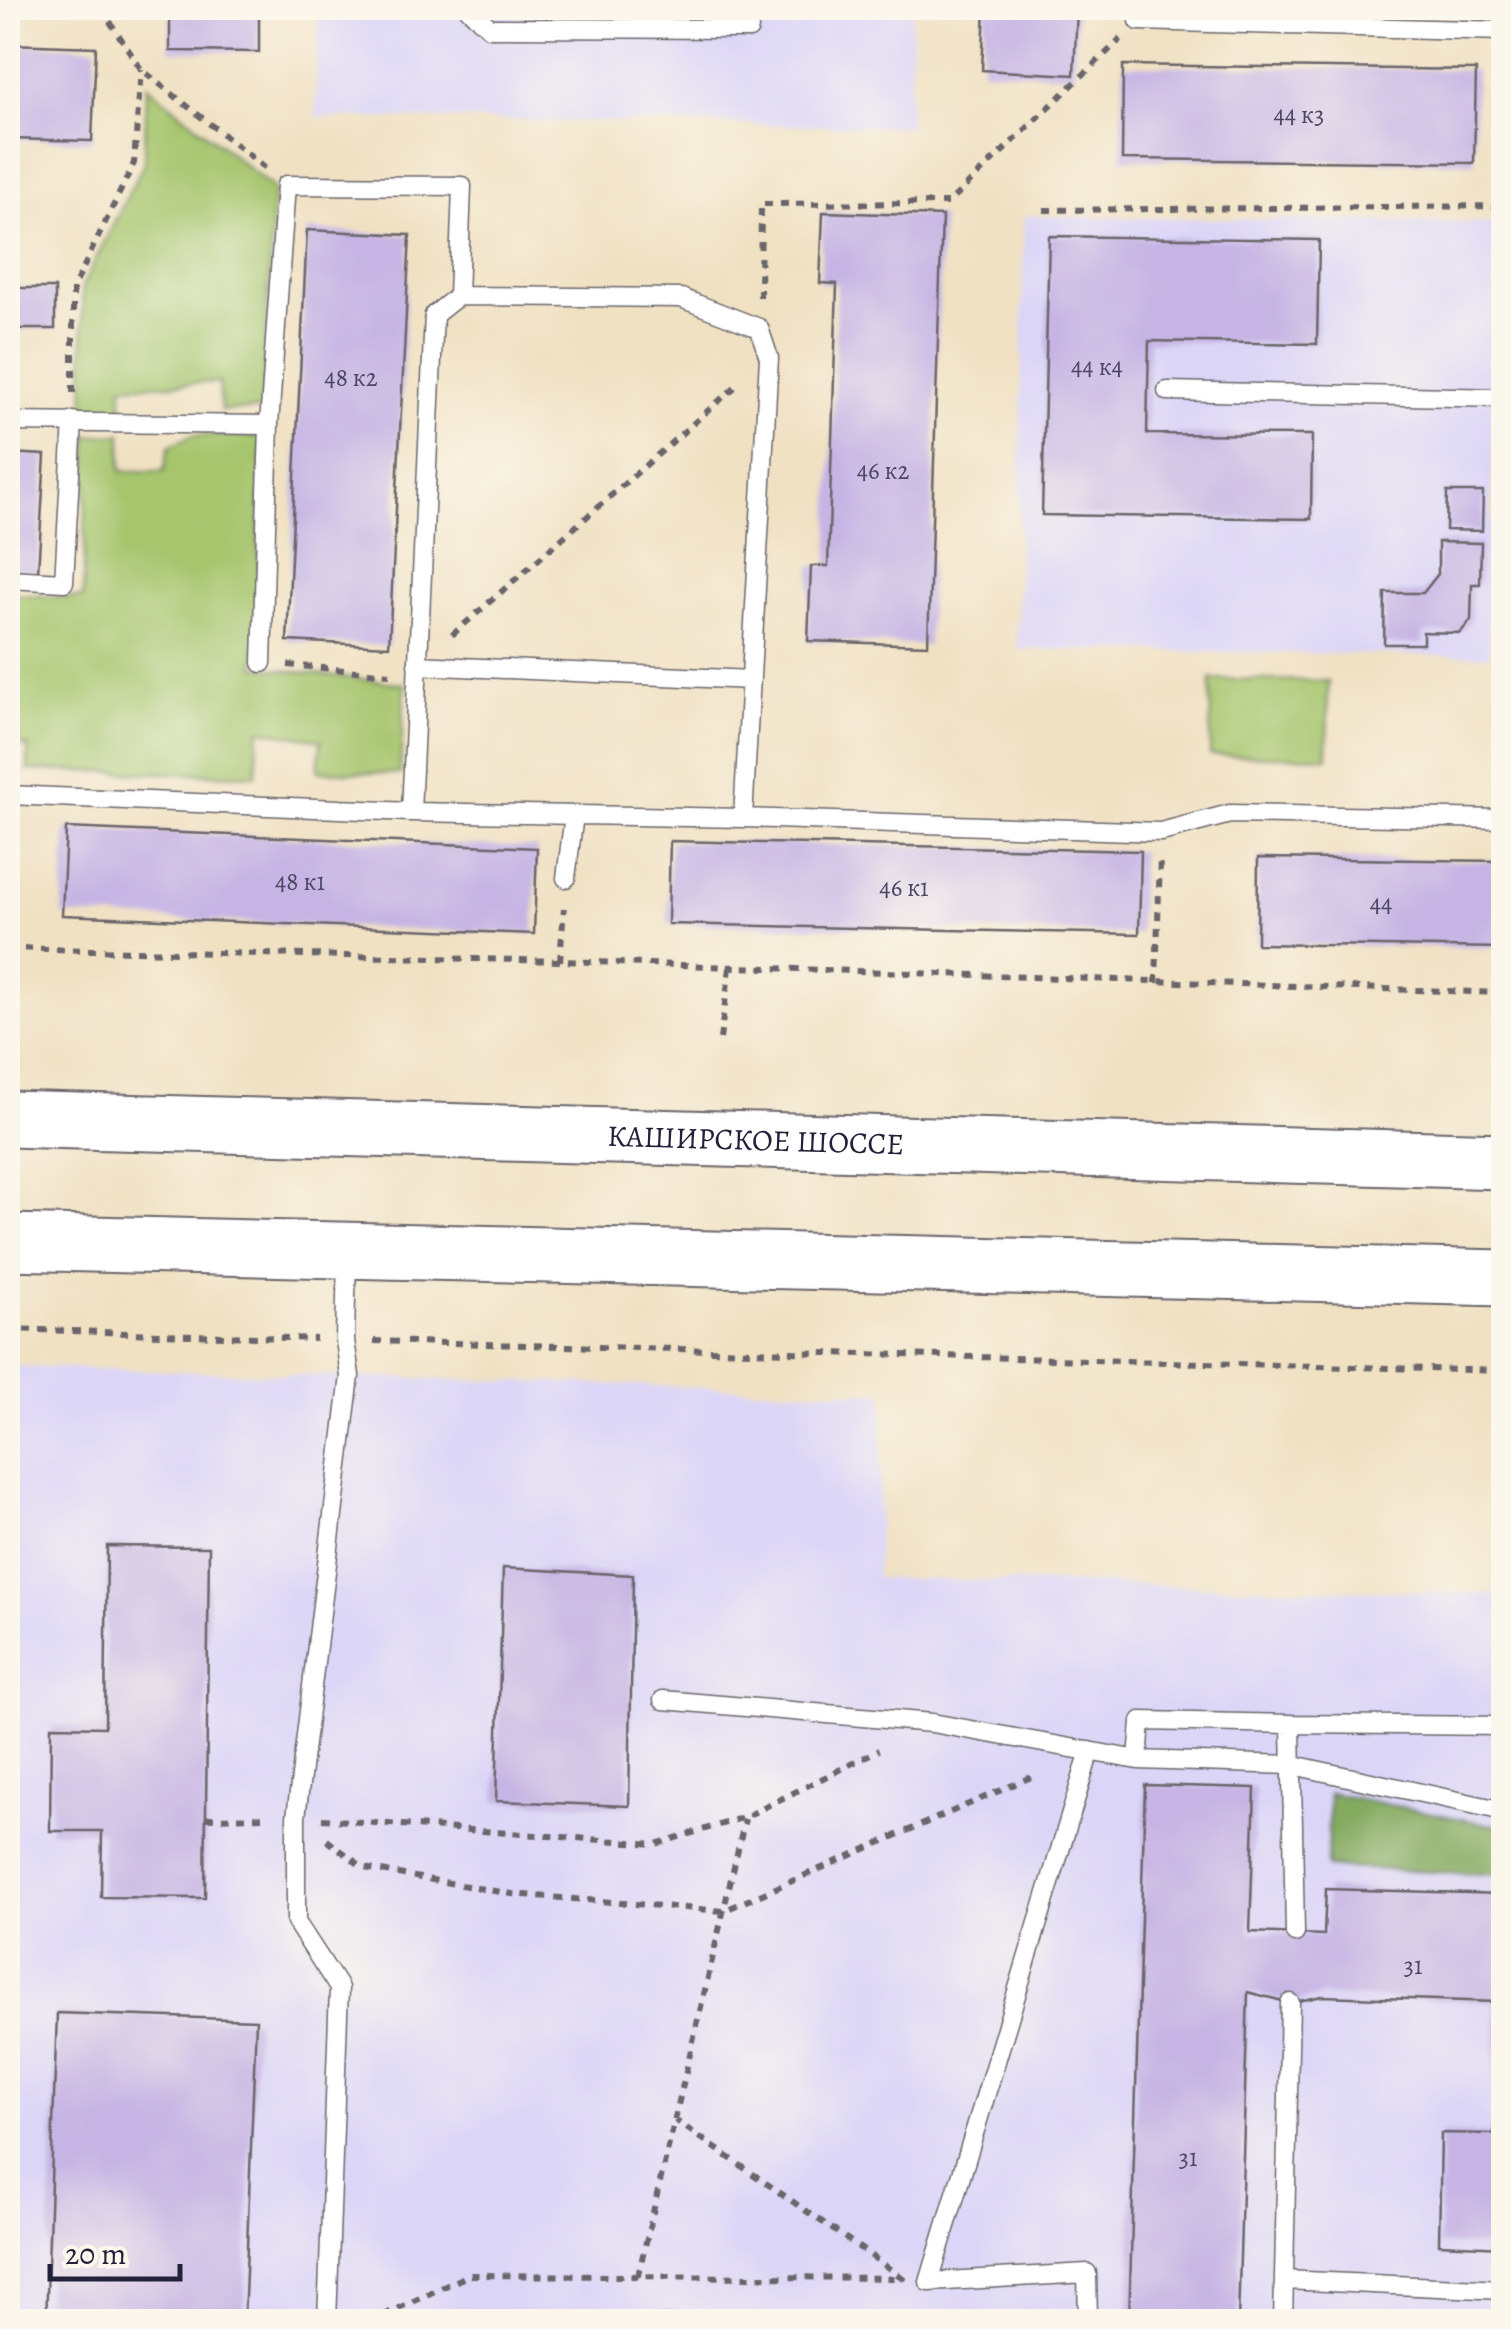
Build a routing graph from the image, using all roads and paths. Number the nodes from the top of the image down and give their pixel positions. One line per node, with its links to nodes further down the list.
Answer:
1 (100, 8): 6 (path)
2 (468, 8): 4 (lane)
3 (1139, 14): 5 (lane); 11 (path)
4 (748, 29)
5 (1504, 31)
6 (141, 69): 7 (path); 15 (path)
7 (286, 185): 10 (lane); 17 (lane)
8 (1504, 206): 9 (path)
9 (1044, 210)
10 (458, 296): 11 (lane); 20 (lane)
11 (760, 328): 12 (lane)
12 (769, 358): 20 (path); 22 (lane)
13 (1168, 390): 14 (lane)
14 (1504, 398)
15 (73, 421): 16 (lane); 17 (lane); 18 (lane)
16 (8, 422)
17 (269, 425): 19 (lane)
18 (8, 580)
19 (262, 663): 21 (path)
20 (417, 665): 22 (lane); 24 (lane)
21 (392, 674)
22 (751, 680): 26 (lane)
23 (10, 795): 24 (lane); 30 (path)
24 (411, 812): 25 (lane)
25 (574, 814): 26 (lane); 29 (lane)
26 (743, 818): 28 (lane)
27 (1504, 819): 28 (lane)
28 (1161, 832): 33 (path)
29 (566, 878): 31 (path)
30 (11, 948): 31 (path)
31 (560, 962): 32 (path)
32 (730, 968): 33 (path); 35 (path)
33 (1156, 982): 34 (path)
34 (1504, 993)
35 (720, 1039)
36 (8, 1119): 37 (main road, КАШИРСКОЕ ШОССЕ)
37 (1504, 1161)
38 (8, 1242): 39 (main road)
39 (347, 1250): 40 (main road); 42 (lane)
40 (1504, 1278)
41 (8, 1330): 42 (path)
42 (345, 1340): 43 (path); 52 (lane)
43 (1504, 1371)
44 (663, 1700): 45 (lane)
45 (932, 1723): 48 (lane); 54 (path)
46 (1292, 1724): 47 (lane); 49 (lane); 50 (lane)
47 (1504, 1726)
48 (1090, 1751): 49 (lane); 55 (path); 64 (lane)
49 (1138, 1760): 50 (lane)
50 (1292, 1766): 51 (lane); 56 (lane)
51 (1504, 1811)
52 (296, 1817): 53 (path); 54 (path); 55 (path); 62 (lane)
53 (206, 1818)
54 (745, 1818): 55 (path)
55 (723, 1912): 58 (path)
56 (1295, 1933)
57 (1290, 2002): 60 (lane)
58 (675, 2120): 59 (path); 59 (path)
59 (638, 2276): 63 (path)
60 (1284, 2280): 61 (lane); 65 (lane)
61 (1504, 2290)
62 (326, 2322)
63 (369, 2322)
64 (1088, 2322)
65 (1283, 2322)

